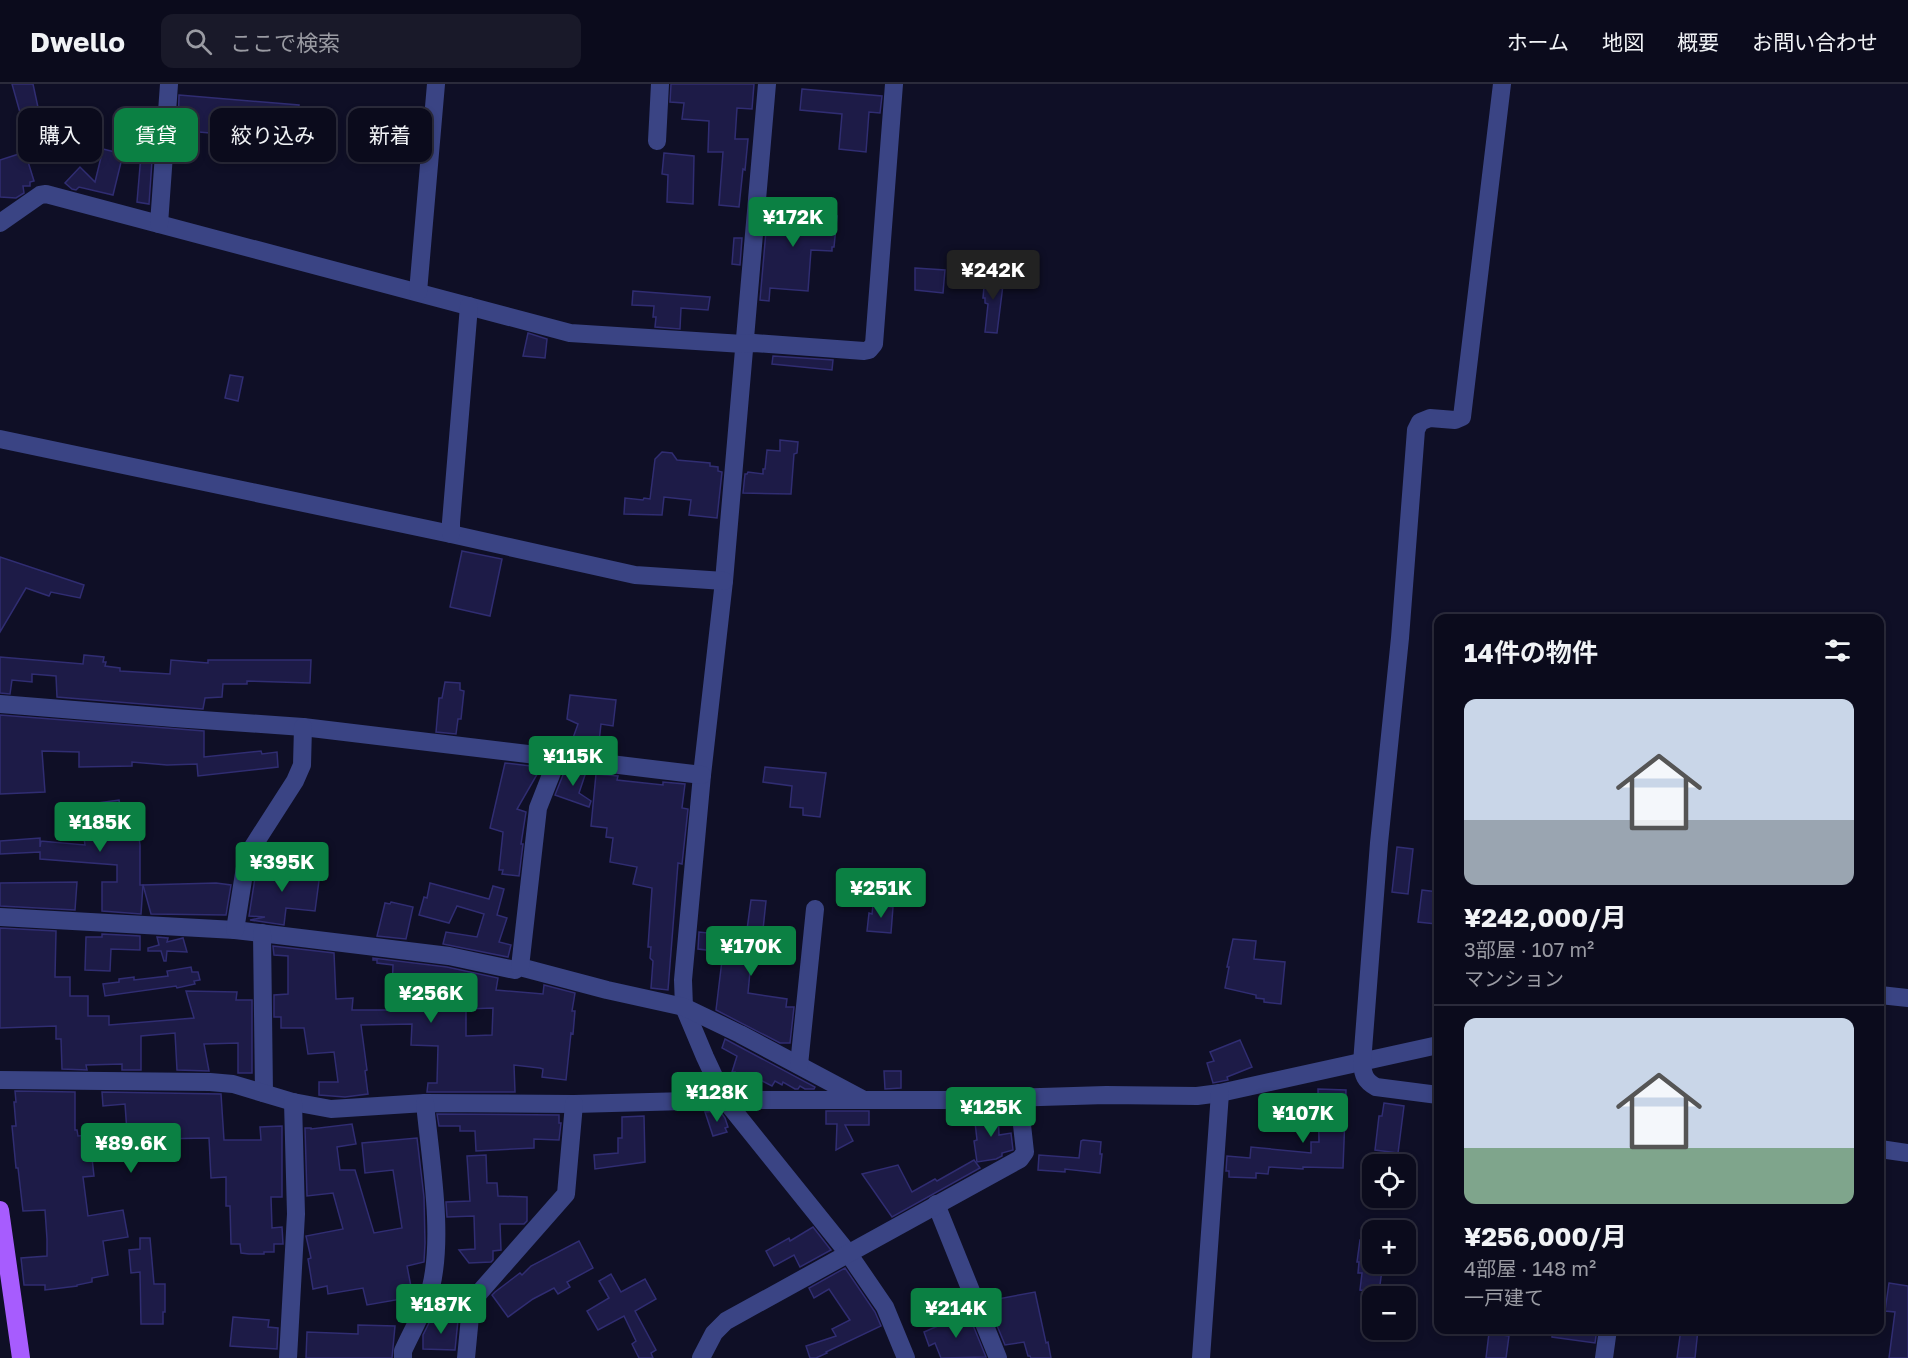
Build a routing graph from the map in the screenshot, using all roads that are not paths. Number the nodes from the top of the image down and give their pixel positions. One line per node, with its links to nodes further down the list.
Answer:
1 (169, 84): 9 (street)
2 (436, 84): 10 (street)
3 (660, 84): 7 (street)
4 (767, 84): 12 (street)
5 (894, 84): 12 (street)
6 (1502, 84): 29 (street)
7 (657, 141)
8 (0, 223): 9 (street)
9 (159, 224): 10 (street)
10 (418, 292): 11 (street)
11 (469, 306): 12 (street); 14 (street)
12 (743, 344): 15 (street)
13 (0, 439): 14 (street)
14 (452, 534): 15 (street)
15 (724, 581): 19 (street)
16 (0, 704): 17 (street)
17 (303, 727): 18 (street); 22 (street)
18 (558, 757): 19 (street); 24 (street)
19 (702, 775): 27 (street)
20 (815, 909): 30 (street)
21 (0, 917): 22 (street)
22 (235, 930): 23 (street)
23 (262, 933): 24 (street); 32 (street)
24 (520, 967): 27 (street)
25 (1884, 995): 26 (street)
26 (1908, 998)
27 (684, 1007): 30 (street); 36 (street)
28 (1434, 1047): 29 (street)
29 (1362, 1063): 33 (street); 34 (street)
30 (799, 1065): 37 (street)
31 (0, 1080): 32 (street)
32 (264, 1093): 38 (street)
33 (1220, 1093): 35 (street); 54 (street)
34 (1434, 1094)
35 (1019, 1098): 37 (street); 43 (street)
36 (725, 1100): 37 (street); 40 (street); 45 (street)
37 (863, 1100)
38 (292, 1102): 39 (street); 48 (street)
39 (425, 1103): 40 (street); 49 (street)
40 (574, 1104): 50 (street)
41 (1884, 1150): 42 (street)
42 (1908, 1153)
43 (936, 1204): 45 (street); 53 (street)
44 (0, 1210): 47 (main road)
45 (848, 1252): 51 (street); 52 (street)
46 (1607, 1334): 55 (street)
47 (21, 1358)
48 (288, 1358)
49 (402, 1358)
50 (466, 1358)
51 (701, 1358)
52 (906, 1358)
53 (998, 1358)
54 (1200, 1358)
55 (1604, 1358)

